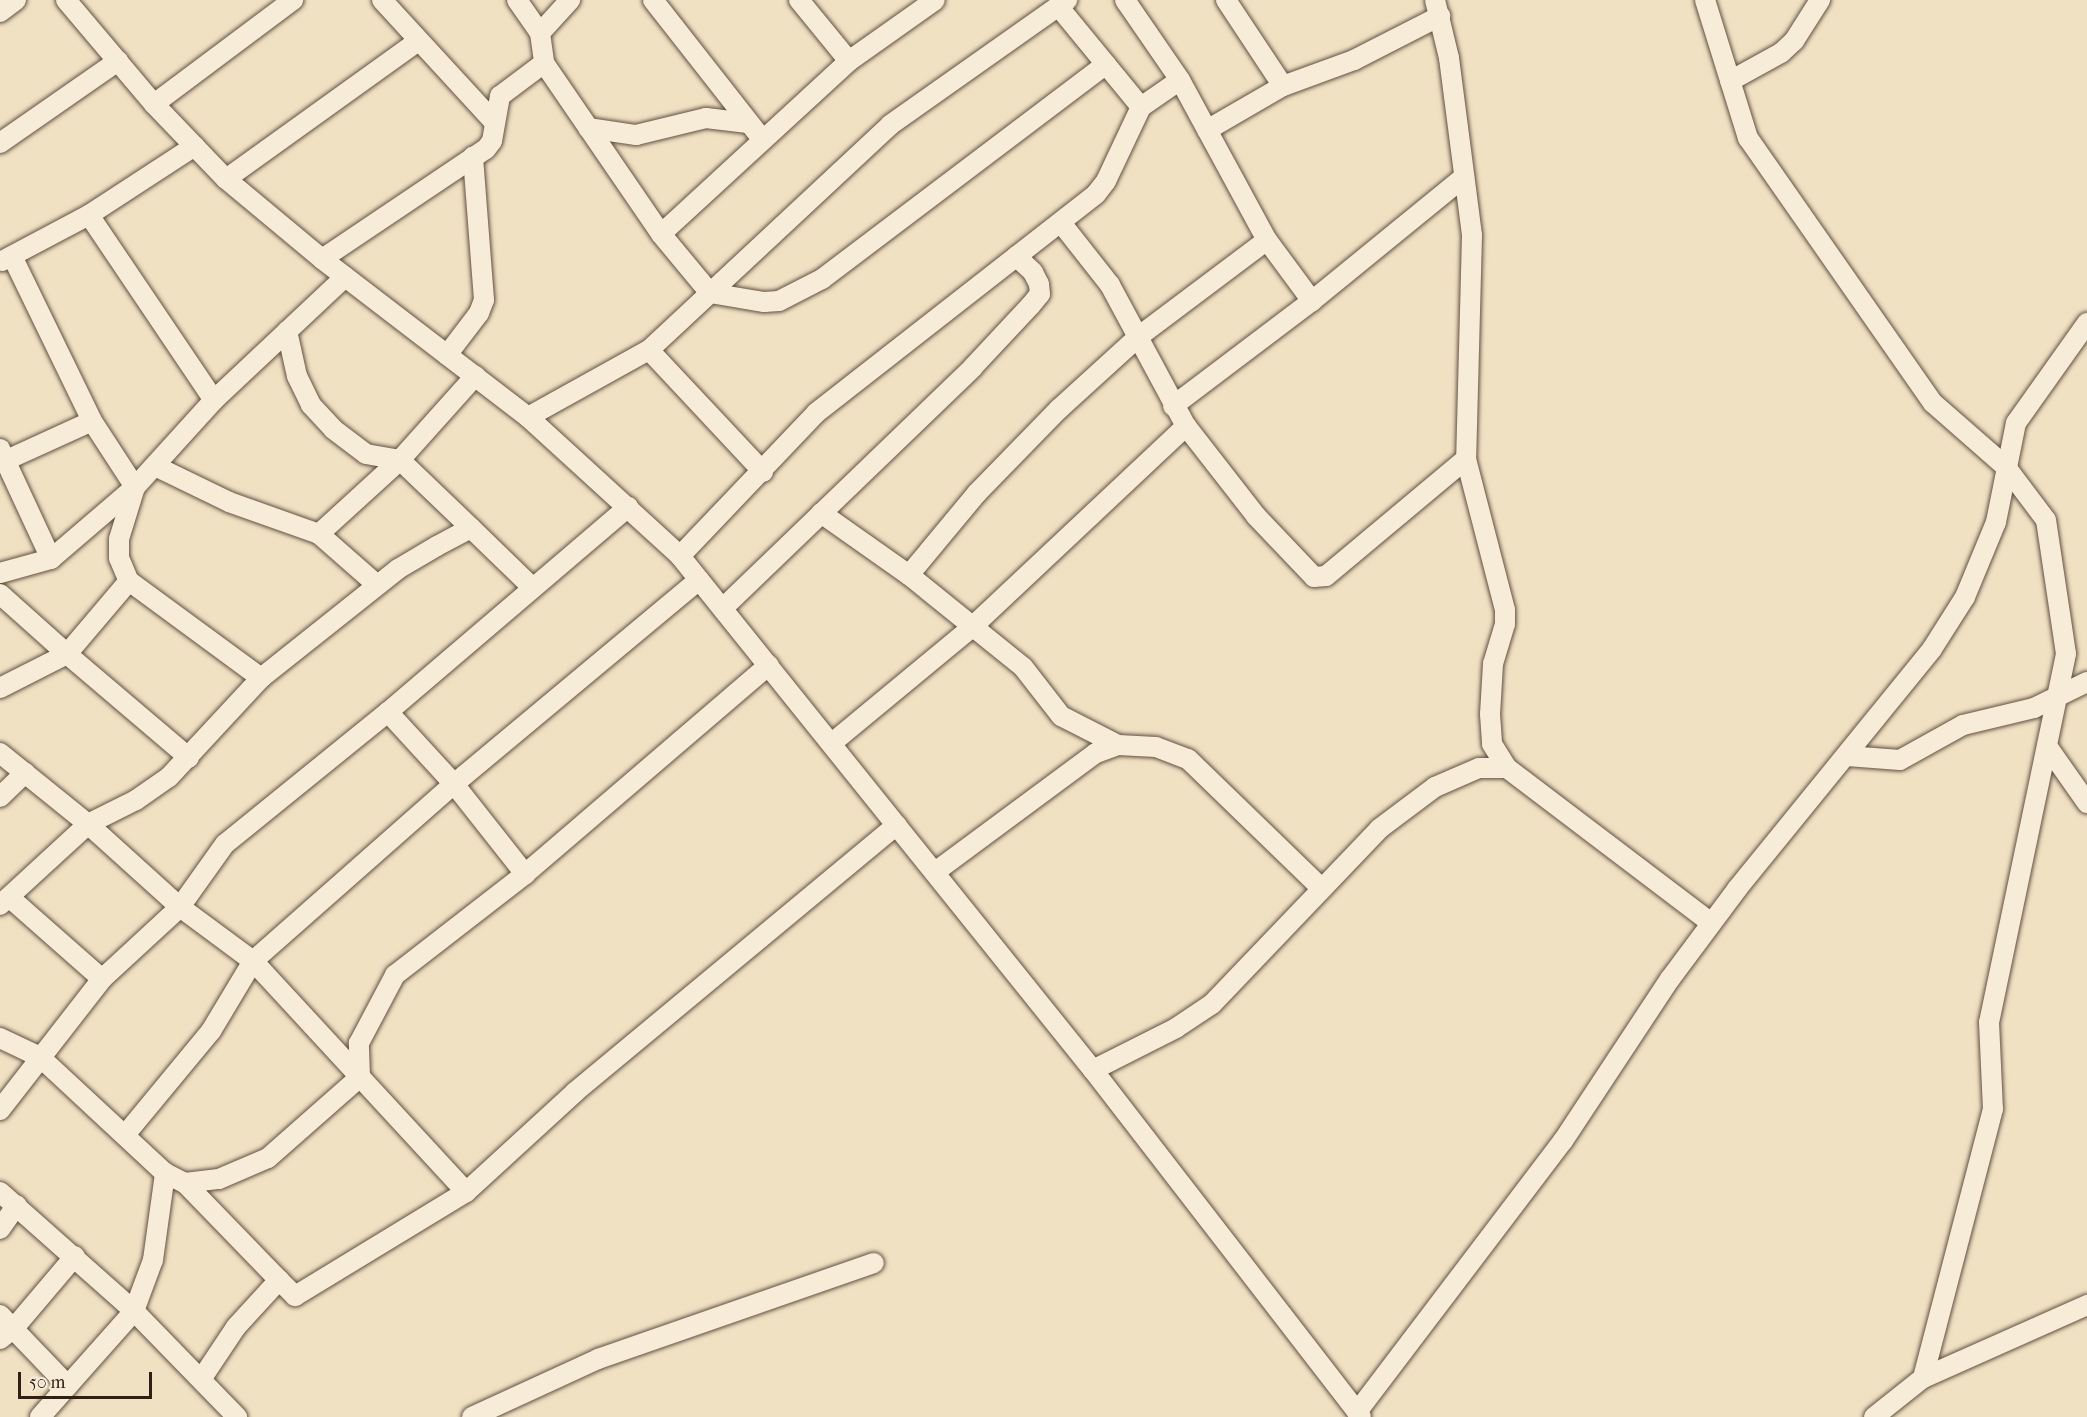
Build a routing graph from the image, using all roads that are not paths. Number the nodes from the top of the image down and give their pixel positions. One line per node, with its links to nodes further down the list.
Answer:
1 (16, 0): 16 (street)
2 (293, 0): 26 (street)
3 (382, 0): 18 (street)
4 (517, 0): 17 (street)
5 (570, 0): 17 (street)
6 (653, 0): 29 (street)
7 (800, 0): 20 (street)
8 (935, 0): 20 (street)
9 (1706, 0): 24 (street)
10 (1820, 0): 24 (street)
11 (76, 3): 19 (street)
12 (1062, 3): 22 (street); 46 (street)
13 (1132, 3): 23 (street)
14 (1236, 3): 25 (street)
15 (1437, 8): 25 (street); 36 (street)
16 (0, 12)
17 (540, 33): 21 (street)
18 (418, 41): 28 (street); 37 (street)
19 (118, 61): 26 (street); 33 (street)
20 (849, 61): 32 (street)
21 (544, 63): 28 (street); 30 (street)
22 (1106, 64): 27 (street); 46 (street)
23 (1180, 80): 27 (street); 31 (street)
24 (1730, 81): 63 (street)
25 (1283, 86): 31 (street)
26 (154, 104): 34 (street)
27 (1141, 107): 39 (street)
28 (494, 122): 35 (street)
29 (748, 123): 30 (street); 32 (street)
30 (588, 128): 40 (street)
31 (1207, 130): 41 (street)
32 (762, 139): 40 (street)
33 (0, 143)
34 (195, 146): 37 (street); 38 (street)
35 (473, 156): 44 (street); 52 (street)
36 (1464, 177): 47 (street); 60 (street)
37 (226, 179): 44 (street)
38 (88, 215): 43 (street); 54 (street)
39 (1062, 224): 42 (street); 50 (street)
40 (661, 234): 46 (street)
41 (1267, 240): 47 (street); 50 (street)
42 (1016, 256): 64 (street); 67 (street)
43 (6, 259): 57 (street)
44 (322, 259): 45 (street)
45 (345, 277): 49 (street); 52 (street)
46 (710, 293): 51 (street)
47 (1312, 301): 55 (street)
48 (2087, 323): 63 (street)
49 (287, 331): 54 (street); 61 (street)
50 (1138, 337): 55 (street); 73 (street)
51 (649, 350): 56 (street); 64 (street)
52 (447, 355): 53 (street)
53 (475, 376): 56 (street); 61 (street)
54 (214, 400): 62 (street)
55 (1173, 406): 58 (street)
56 (528, 417): 66 (street)
57 (92, 421): 59 (street); 65 (street)
58 (1186, 426): 60 (street); 80 (street)
59 (2, 457): 71 (street)
60 (1466, 459): 89 (street)
61 (400, 460): 68 (street); 69 (street)
62 (155, 466): 65 (street); 69 (street)
63 (2006, 467): 86 (street); 93 (street)
64 (763, 472): 70 (street)
65 (135, 487): 71 (street); 75 (street)
66 (628, 507): 70 (street); 77 (street)
67 (821, 513): 73 (street); 79 (street)
68 (471, 528): 76 (street); 77 (street)
69 (319, 534): 76 (street)
70 (680, 556): 74 (street)
71 (51, 559): 72 (street)
72 (0, 573)
73 (909, 575): 80 (street)
74 (699, 580): 79 (street); 98 (street)
75 (129, 581): 81 (street); 83 (street)
76 (377, 585): 83 (street)
77 (533, 588): 87 (street)
78 (0, 594): 81 (street)
79 (723, 608): 82 (street)
80 (971, 628): 88 (street); 90 (street)
81 (67, 654): 85 (street); 94 (street)
82 (769, 665): 88 (street); 104 (street)
83 (261, 678): 94 (street)
84 (2087, 682): 86 (street)
85 (0, 688)
86 (2057, 697): 91 (street); 93 (street)
87 (388, 712): 98 (street); 107 (street)
88 (832, 743): 102 (street)
89 (1492, 744): 95 (street); 96 (street)
90 (1118, 745): 103 (street); 105 (street)
91 (2047, 746): 100 (street); 130 (street)
92 (0, 753): 97 (street)
93 (1847, 756): 108 (street)
94 (189, 758): 101 (street)
95 (1479, 768): 96 (street); 105 (street)
96 (1507, 768): 108 (street)
97 (25, 773): 99 (street); 101 (street)
98 (454, 784): 104 (street); 109 (street)
99 (0, 798)
100 (2087, 803)
101 (88, 824): 106 (street); 107 (street)
102 (897, 825): 103 (street); 120 (street)
103 (935, 872): 113 (street)
104 (525, 874): 114 (street)
105 (1320, 887): 113 (street)
106 (4, 901): 110 (street)
107 (180, 907): 109 (street); 110 (street)
108 (1711, 923): 132 (street)
109 (253, 962): 114 (street); 116 (street)
110 (102, 979): 112 (street)
111 (0, 1038): 112 (street)
112 (40, 1058): 115 (street); 116 (street)
113 (1093, 1070): 132 (street)
114 (360, 1077): 118 (street); 120 (street)
115 (0, 1110)
116 (125, 1135): 117 (street)
117 (165, 1173): 118 (street); 127 (street)
118 (185, 1183): 125 (street)
119 (0, 1192): 121 (street)
120 (466, 1192): 125 (street)
121 (17, 1205): 122 (street); 123 (street)
122 (0, 1229)
123 (75, 1256): 127 (street); 128 (street)
124 (874, 1263): 135 (street)
125 (279, 1280): 129 (street)
126 (2087, 1305): 130 (street)
127 (134, 1311): 129 (street); 131 (street)
128 (4, 1328): 131 (street)
129 (202, 1378): 134 (street)
130 (1923, 1378): 136 (street)
131 (68, 1386): 133 (street)
132 (1359, 1415)
133 (40, 1417)
134 (237, 1417)
135 (472, 1417)
136 (1874, 1417)

